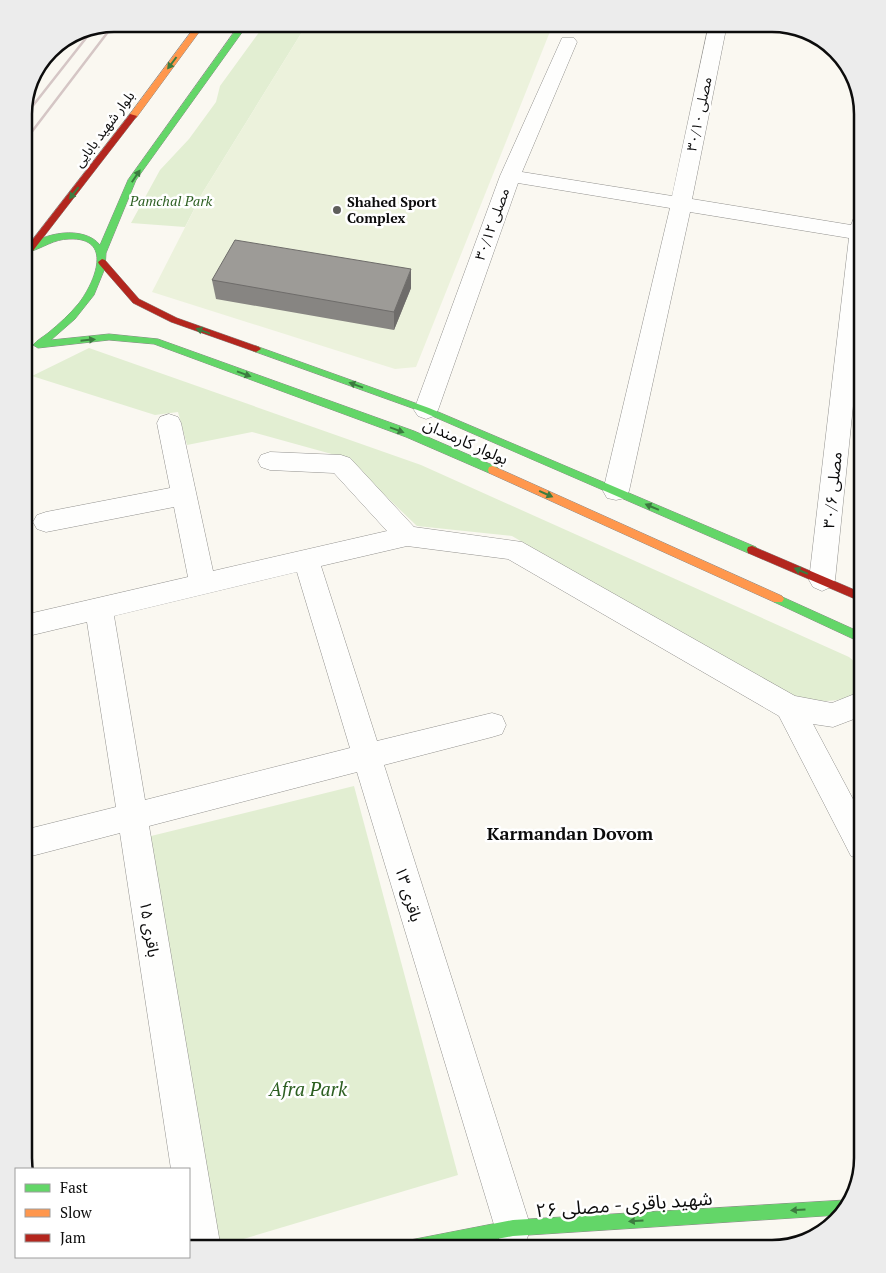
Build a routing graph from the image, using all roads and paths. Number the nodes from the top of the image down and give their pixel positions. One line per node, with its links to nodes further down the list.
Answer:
1 (195, 32): 8 (street, بلوار شهید بابایی, one-way to 8)
2 (238, 32): 10 (street, one-way to 2)
3 (716, 33): 6 (street, مصلی ۳۰/۱۰)
4 (568, 42): 5 (street, مصلی ۳۰/۱۲)
5 (510, 176): 6 (street); 14 (street, مصلی ۳۰/۱۲)
6 (681, 204): 7 (street); 17 (street, مصلی ۳۰/۱۰)
7 (854, 225)
8 (33, 243)
9 (33, 247): 10 (street, بولوار کارمندان)
10 (102, 257): 12 (street); 14 (street, بولوار کارمندان, one-way to 10)
11 (854, 297): 22 (street, مصلی ۳۰/۶)
12 (40, 344): 13 (street); 27 (street, بولوار کارمندان, one-way to 27)
13 (33, 348)
14 (426, 410): 17 (street, بولوار کارمندان)
15 (169, 423): 18 (street)
16 (270, 461): 20 (street)
17 (616, 491): 22 (street, بولوار کارمندان, one-way to 17)
18 (184, 495): 19 (street); 23 (street)
19 (46, 522)
20 (407, 536): 21 (street); 29 (street)
21 (306, 560): 23 (street); 31 (street, باقری ۱۳)
22 (822, 580): 24 (street, بولوار کارمندان)
23 (203, 584): 25 (street)
24 (854, 594)
25 (99, 609): 26 (street); 32 (street, باقری ۱۵)
26 (33, 624)
27 (854, 634)
28 (854, 706): 29 (street)
29 (790, 707): 33 (street)
30 (492, 725): 31 (street)
31 (367, 757): 32 (street); 38 (street, باقری ۱۳)
32 (132, 816): 34 (street); 35 (street, باقری ۱۵)
33 (854, 831)
34 (32, 842)
35 (189, 1168)
36 (190, 1175): 39 (street, باقری ۱۵)
37 (837, 1208): 38 (street, شهید باقری - مصلی ۲۶, one-way to 38)
38 (512, 1235): 40 (street, شهید باقری - مصلی ۲۶)
39 (201, 1240)
40 (474, 1240)

